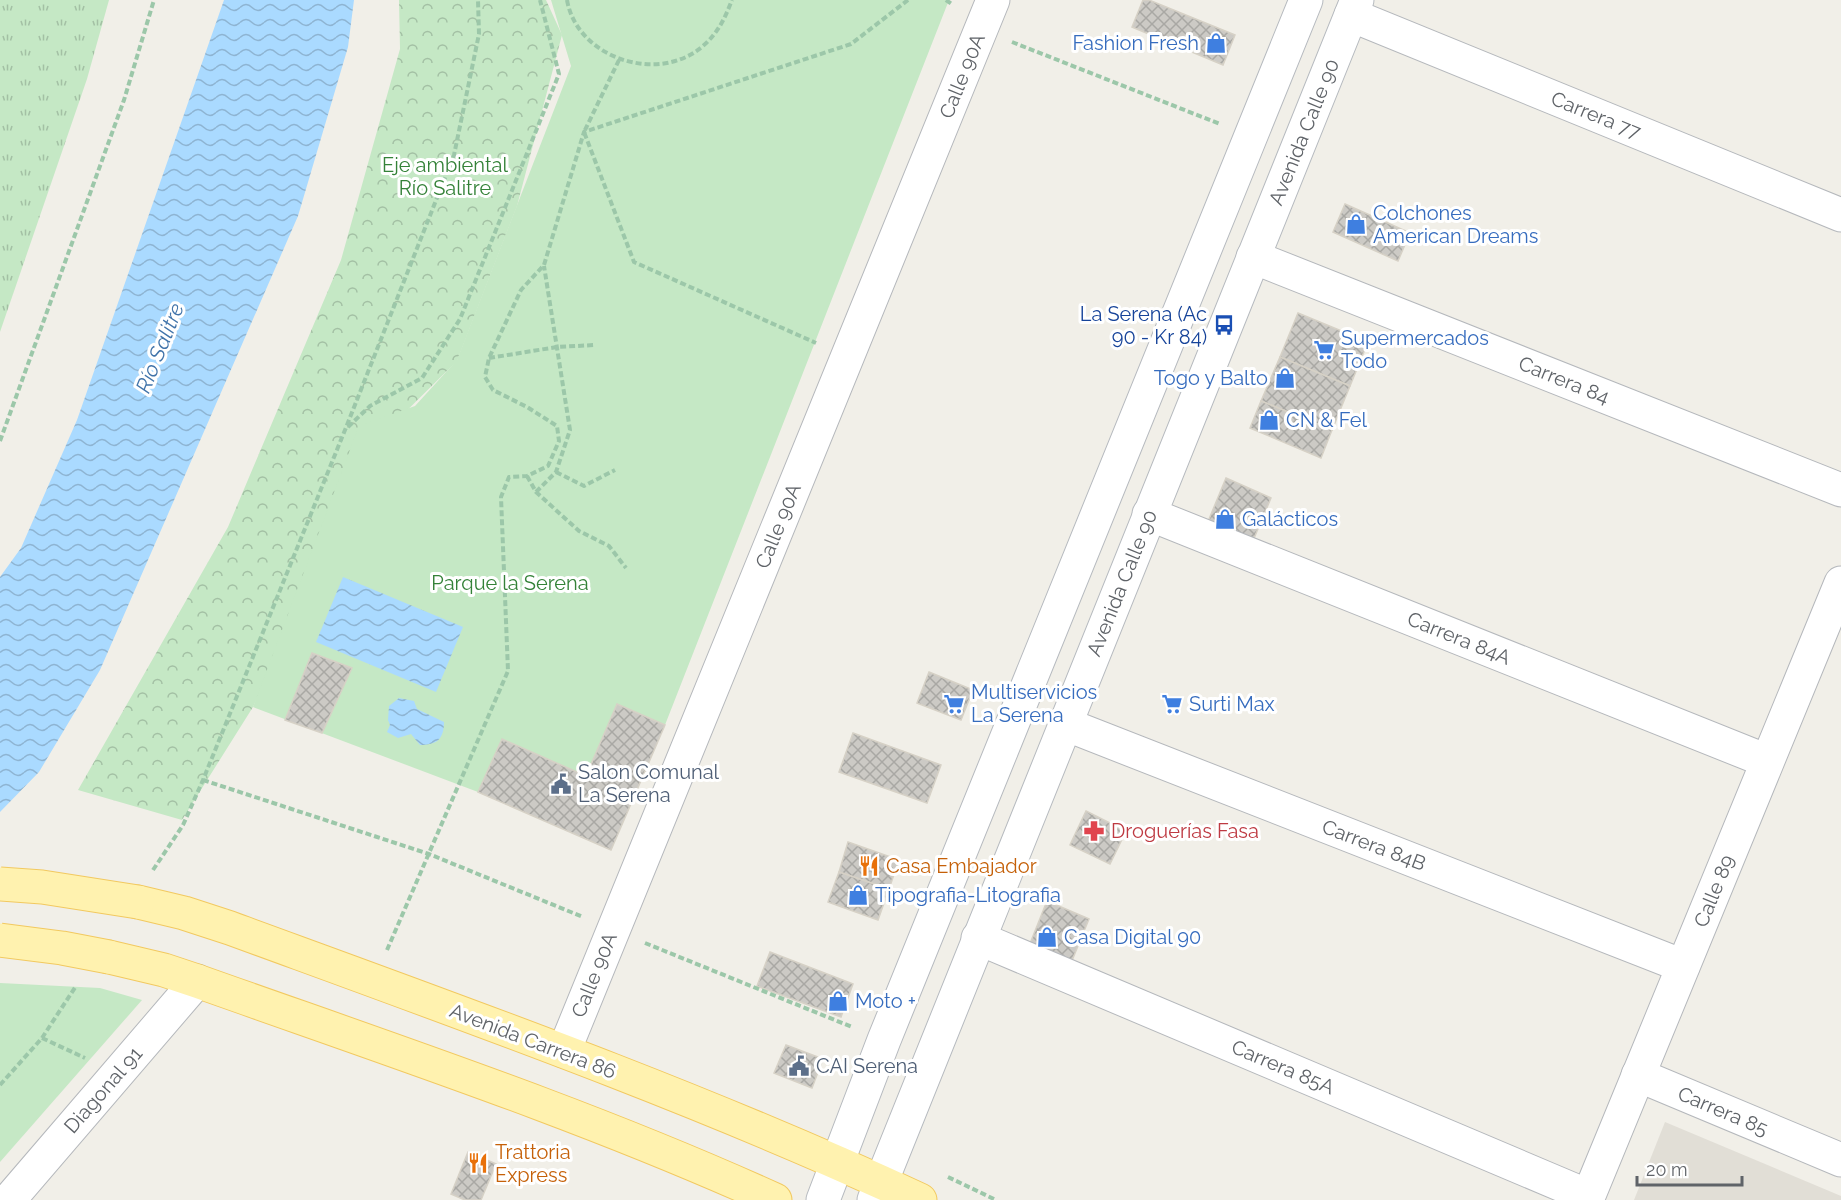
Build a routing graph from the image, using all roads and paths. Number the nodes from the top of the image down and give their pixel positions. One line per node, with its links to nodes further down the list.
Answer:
1 (154, 0): 23 (path)
2 (478, 0): 22 (path)
3 (540, 0): 22 (path)
4 (567, 0): 12 (path)
5 (732, 0): 12 (path)
6 (908, 0): 14 (path)
7 (946, 0): 11 (path)
8 (993, 0): 11 (street, Calle 90A)
9 (1306, 0): 52 (street)
10 (1354, 8): 15 (street, Carrera 77); 16 (street, Avenida Calle 90)
11 (981, 30): 13 (path); 20 (street, Calle 90A)
12 (619, 60): 14 (path)
13 (1223, 125)
14 (584, 132): 17 (path); 20 (path)
15 (1841, 215)
16 (1253, 257): 27 (street, Carrera 84); 29 (street, Avenida Calle 90)
17 (544, 265): 19 (path); 21 (path)
18 (595, 345): 19 (path)
19 (557, 347): 21 (path); 25 (path)
20 (847, 357): 38 (street, Calle 90A)
21 (489, 358): 26 (path)
22 (345, 430): 34 (path)
23 (0, 441)
24 (615, 470): 25 (path)
25 (556, 472): 28 (path)
26 (527, 476): 28 (path); 35 (path)
27 (1841, 490)
28 (536, 492): 30 (path)
29 (1149, 514): 32 (street, Avenida Calle 90); 33 (street, Carrera 84A)
30 (626, 568)
31 (1841, 583): 33 (street, Calle 89)
32 (1065, 724): 39 (street, Avenida Calle 90); 42 (street, Carrera 84B)
33 (1767, 761): 42 (street, Calle 89)
34 (203, 780): 35 (path); 37 (path)
35 (429, 854): 38 (path); 41 (path)
36 (0, 884): 37 (main road, Avenida Carrera 86, bridge)
37 (144, 887): 47 (main road, Avenida Carrera 86)
38 (613, 929): 45 (path); 47 (street, Calle 90A)
39 (978, 938): 54 (street, Avenida Calle 90); 55 (street, Carrera 85A)
40 (0, 940): 44 (main road, bridge)
41 (386, 951)
42 (1683, 966): 49 (street, Calle 89)
43 (80, 980): 46 (path)
44 (197, 981): 48 (street, Diagonal 91); 57 (main road)
45 (858, 1030)
46 (42, 1038): 48 (path); 50 (path)
47 (564, 1051): 52 (main road, Avenida Carrera 86)
48 (117, 1072): 56 (street, Diagonal 91)
49 (1638, 1076): 51 (street, Carrera 85); 55 (street, Calle 89)
50 (0, 1085)
51 (1841, 1160)
52 (837, 1163): 54 (main road, Avenida Carrera 86); 58 (street)
53 (945, 1176): 60 (path)
54 (877, 1191): 59 (main road, Avenida Carrera 86)
55 (1587, 1198)
56 (9, 1200)
57 (776, 1200)
58 (823, 1200)
59 (920, 1200)
60 (996, 1200)

